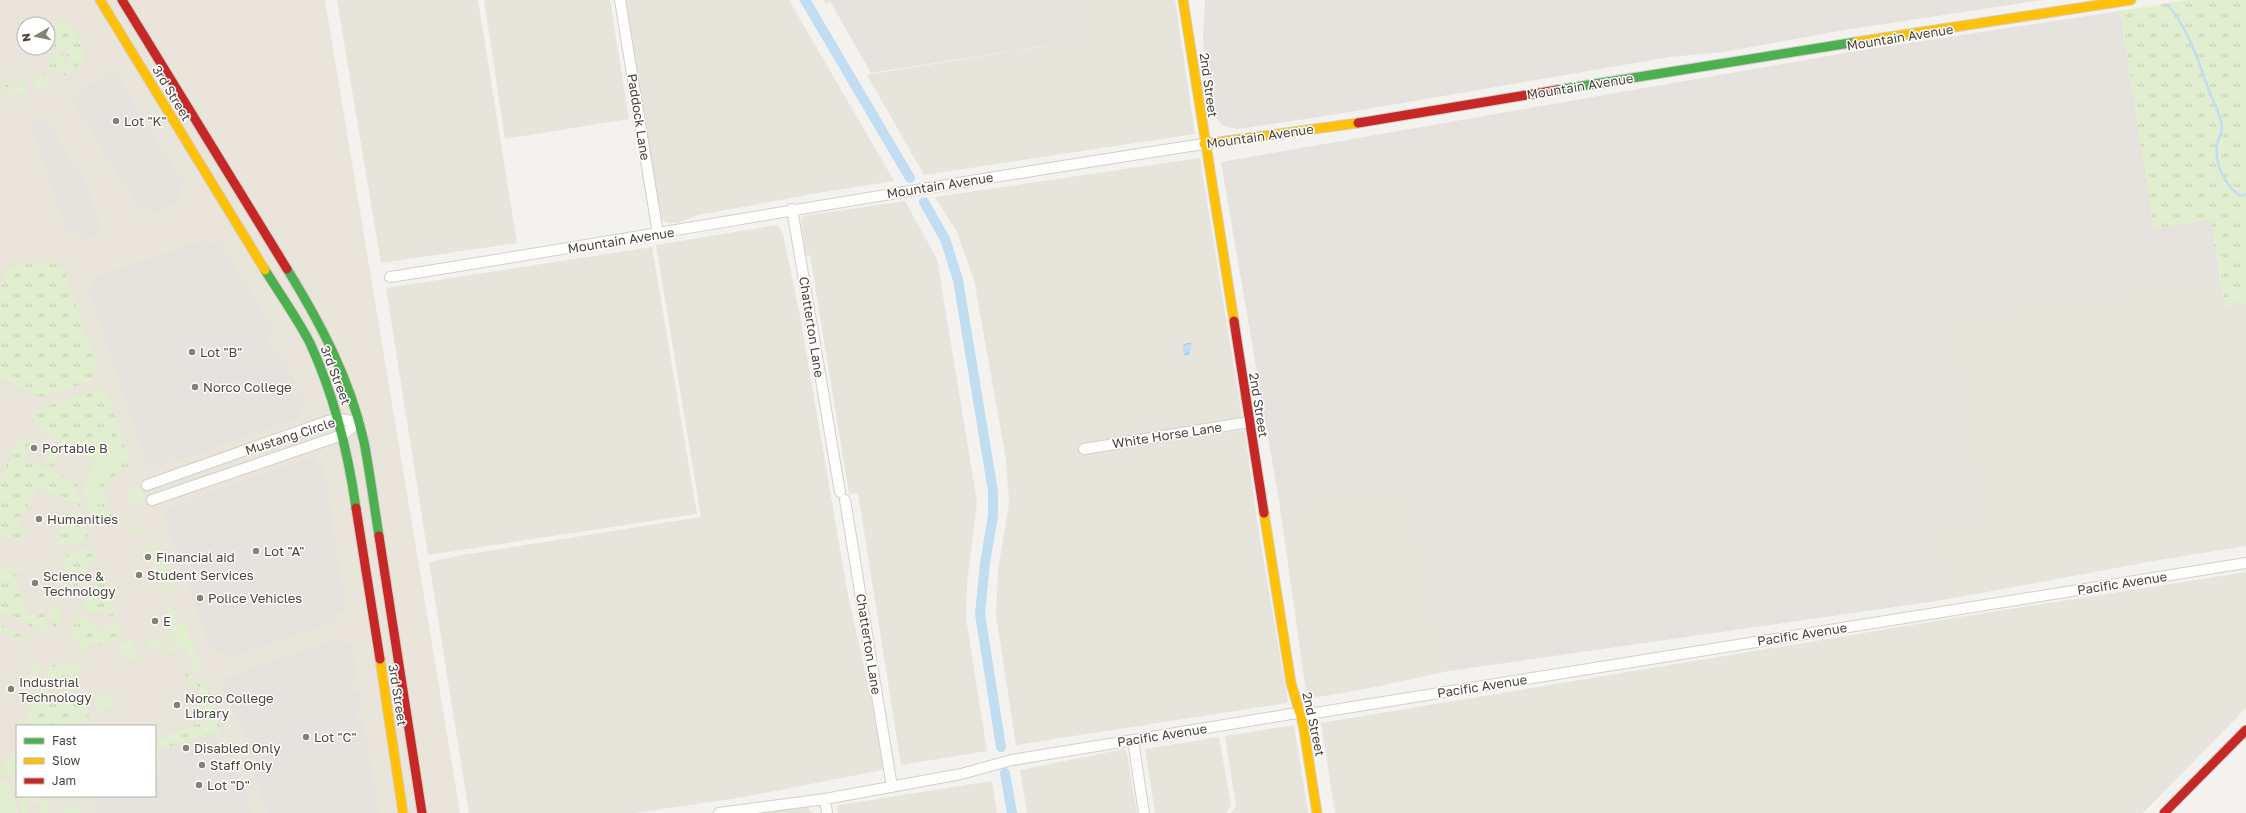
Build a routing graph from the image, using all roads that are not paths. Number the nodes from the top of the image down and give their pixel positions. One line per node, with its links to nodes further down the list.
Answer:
1 (100, 0): 8 (street, 3rd Street)
2 (122, 0): 7 (street, 3rd Street)
3 (620, 0): 10 (street, Paddock Lane)
4 (1183, 0): 6 (street, 2nd Street)
5 (2131, 0): 6 (street, Mountain Avenue)
6 (1204, 144): 9 (street, Mountain Avenue); 14 (street, 2nd Street)
7 (239, 191): 8 (street); 13 (street, 3rd Street)
8 (221, 199): 12 (street, 3rd Street)
9 (792, 209): 10 (street, Mountain Avenue); 23 (street, Chatterton Lane)
10 (658, 234): 11 (street, Mountain Avenue)
11 (390, 277)
12 (338, 419): 13 (street, Mustang Circle); 15 (street, 3rd Street); 17 (street, Mustang Circle)
13 (359, 422): 15 (street, Mustang Circle); 26 (street, 3rd Street)
14 (1249, 422): 16 (street, White Horse Lane); 20 (street, 2nd Street)
15 (342, 435): 18 (street, Mustang Circle); 25 (street, 3rd Street)
16 (1084, 449)
17 (147, 485)
18 (152, 500)
19 (2246, 563): 20 (street, Pacific Avenue)
20 (1300, 714): 22 (street, Pacific Avenue); 30 (street, 2nd Street)
21 (2246, 730): 31 (street)
22 (1133, 740): 23 (street, Pacific Avenue); 29 (street)
23 (892, 787): 24 (street, Pacific Avenue)
24 (825, 799): 27 (street, Pacific Avenue); 28 (street)
25 (403, 813)
26 (422, 813)
27 (719, 813)
28 (827, 813)
29 (1144, 813)
30 (1317, 813)
31 (2164, 813)

